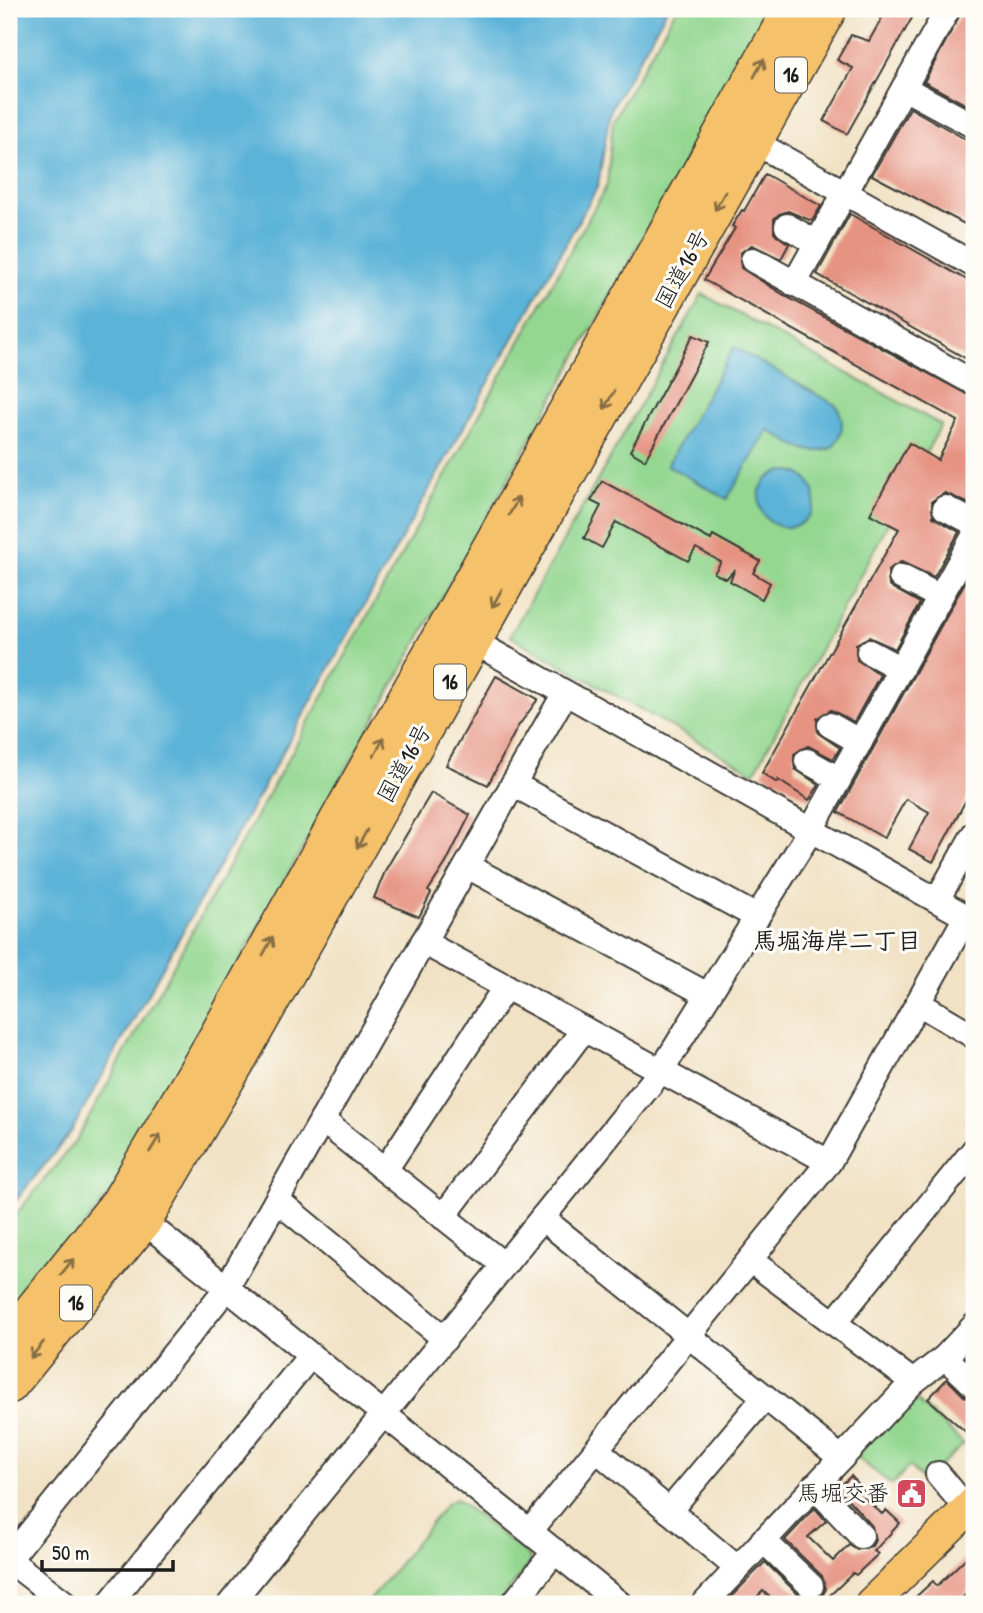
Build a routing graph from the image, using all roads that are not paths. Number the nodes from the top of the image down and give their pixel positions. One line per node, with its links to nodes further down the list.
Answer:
1 (792, 9): 6 (highway, 国道16号 / 16, one-way to 1)
2 (828, 9): 6 (highway, 国道16号 / 16)
3 (948, 9): 4 (street)
4 (904, 88): 5 (street); 7 (street)
5 (974, 126)
6 (740, 134): 7 (street); 19 (highway, 国道16号 / 16)
7 (845, 193): 9 (street); 11 (street)
8 (787, 226): 9 (street)
9 (817, 243): 12 (street)
10 (753, 260): 12 (street)
11 (974, 265)
12 (794, 284): 13 (street)
13 (974, 383)
14 (945, 508): 15 (street)
15 (974, 523)
16 (974, 536): 18 (street)
17 (901, 577): 18 (street)
18 (940, 597): 21 (street)
19 (460, 634): 22 (street); 46 (highway, 国道16号 / 16)
20 (869, 652): 21 (street)
21 (901, 669): 24 (street)
22 (565, 693): 27 (street); 28 (street)
23 (830, 725): 24 (street)
24 (860, 742): 26 (street)
25 (807, 761): 26 (street)
26 (839, 779): 28 (street)
27 (513, 784): 30 (street); 32 (street)
28 (811, 830): 31 (street); 32 (street)
29 (974, 834): 31 (street)
30 (467, 866): 34 (street); 36 (street)
31 (937, 900): 33 (street)
32 (757, 917): 36 (street)
33 (970, 919): 37 (street)
34 (424, 942): 35 (street); 41 (street)
35 (506, 986): 38 (street); 44 (street)
36 (708, 995): 40 (street)
37 (918, 1003): 39 (street); 43 (street)
38 (584, 1029): 40 (street); 47 (street)
39 (974, 1036)
40 (661, 1071): 43 (street); 48 (street)
41 (322, 1120): 44 (street); 45 (street)
42 (974, 1150): 52 (street)
43 (829, 1162): 49 (street)
44 (385, 1170): 47 (street)
45 (277, 1200): 51 (street); 55 (street)
46 (131, 1211): 51 (street); 56 (highway, 国道16号 / 16, one-way to 46); 60 (highway, 国道16号 / 16, one-way to 60)
47 (443, 1217): 50 (street)
48 (542, 1219): 50 (street); 54 (street)
49 (750, 1260): 52 (street); 54 (street)
50 (504, 1265): 55 (street)
51 (226, 1289): 57 (street); 74 (street)
52 (834, 1323): 59 (street)
53 (974, 1326): 58 (street)
54 (688, 1336): 62 (street); 64 (street)
55 (445, 1339): 63 (street)
56 (9, 1340)
57 (310, 1356): 63 (street); 79 (street)
58 (945, 1357): 59 (street); 61 (street)
59 (913, 1382): 65 (street)
60 (9, 1385)
61 (974, 1385)
62 (765, 1398): 65 (street); 69 (street)
63 (384, 1414): 70 (street); 80 (street)
64 (597, 1450): 69 (street); 70 (street)
65 (841, 1458): 67 (street)
66 (938, 1474): 68 (street)
67 (814, 1486): 71 (street); 72 (street)
68 (971, 1506): 83 (main road)
69 (669, 1511): 75 (street)
70 (531, 1530): 73 (street)
71 (861, 1536)
72 (763, 1540): 75 (street); 76 (street)
73 (555, 1552): 81 (street); 82 (street)
74 (9, 1559): 78 (street)
75 (737, 1568): 77 (street)
76 (811, 1586)
77 (712, 1601)
78 (66, 1604)
79 (109, 1604)
80 (230, 1604)
81 (513, 1604)
82 (620, 1604)
83 (871, 1604)

